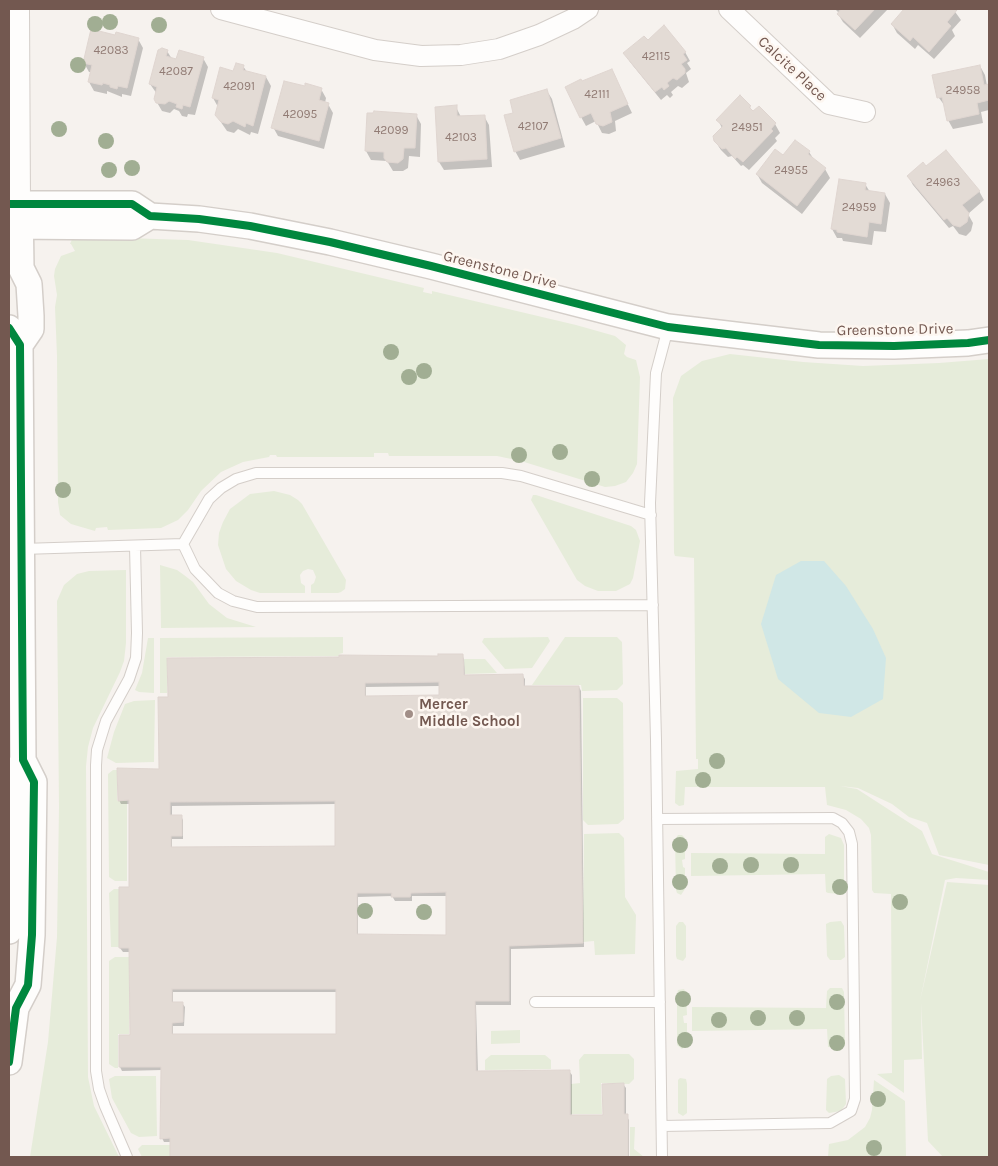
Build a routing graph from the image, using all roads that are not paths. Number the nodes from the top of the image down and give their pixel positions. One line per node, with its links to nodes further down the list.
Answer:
1 (19, 9): 6 (street)
2 (221, 9): 3 (street)
3 (588, 9)
4 (729, 9): 5 (street, Calcite Place)
5 (865, 112)
6 (15, 215): 7 (street); 8 (street, Greenstone Drive)
7 (15, 277): 9 (street)
8 (668, 327): 10 (street, Greenstone Drive); 11 (lane)
9 (14, 337): 14 (street)
10 (989, 340)
11 (650, 515): 12 (lane); 15 (lane)
12 (183, 544): 13 (lane); 15 (lane)
13 (135, 546): 14 (lane); 24 (lane)
14 (15, 549): 17 (street)
15 (653, 605): 16 (lane)
16 (657, 819): 21 (lane); 23 (lane)
17 (18, 884): 18 (street); 19 (street)
18 (9, 931)
19 (12, 1001): 22 (street)
20 (535, 1002): 21 (lane)
21 (660, 1002): 23 (lane)
22 (9, 1062)
23 (662, 1126): 25 (lane)
24 (127, 1157)
25 (662, 1157)

